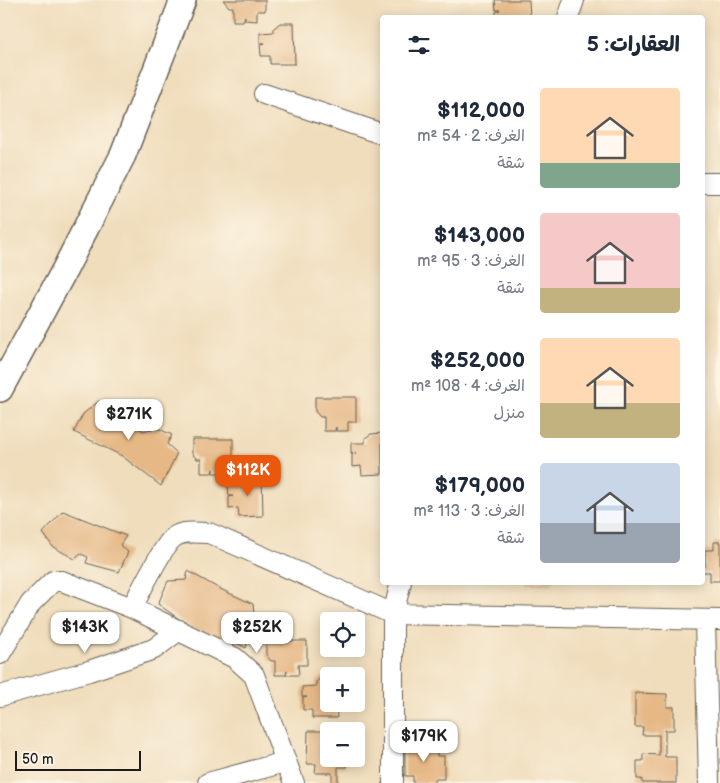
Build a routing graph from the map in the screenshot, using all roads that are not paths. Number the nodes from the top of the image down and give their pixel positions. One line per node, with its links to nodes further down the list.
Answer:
1 (183, 0): 8 (street)
2 (574, 0): 3 (street)
3 (569, 15)
4 (264, 94): 5 (street)
5 (380, 133)
6 (705, 183): 7 (street)
7 (720, 183)
8 (0, 389)
9 (400, 585): 11 (street)
10 (132, 608): 11 (street); 13 (street); 14 (street)
11 (393, 614): 12 (street); 19 (street)
12 (712, 620): 20 (street)
13 (179, 630): 15 (street); 16 (street)
14 (0, 654)
15 (0, 696)
16 (285, 762): 17 (street); 18 (street)
17 (208, 783)
18 (294, 783)
19 (393, 783)
20 (709, 783)

